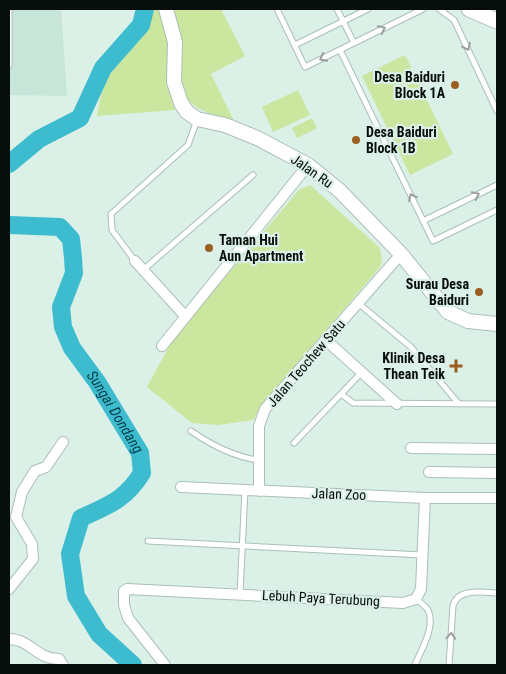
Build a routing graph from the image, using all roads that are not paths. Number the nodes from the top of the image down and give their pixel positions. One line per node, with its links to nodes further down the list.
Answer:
1 (9, 9): 14 (lane)
2 (166, 9): 16 (street)
3 (277, 9): 12 (lane)
4 (337, 9): 9 (lane)
5 (368, 9): 9 (lane)
6 (423, 9): 11 (lane, one-way to 6)
7 (439, 9): 15 (lane, one-way to 15)
8 (469, 9): 10 (main road)
9 (343, 21): 11 (lane); 12 (lane)
10 (497, 21)
11 (354, 43): 13 (lane)
12 (295, 45): 13 (lane, one-way to 12)
13 (340, 50): 21 (lane, one-way to 13)
14 (9, 65)
15 (497, 111)
16 (197, 119): 17 (street, Jalan Ru); 23 (lane)
17 (308, 165): 22 (street, Jalan Ru); 26 (street)
18 (253, 175): 24 (lane)
19 (497, 185): 21 (lane, one-way to 19)
20 (497, 210): 21 (lane)
21 (423, 221)
22 (401, 254): 25 (street, Jalan Teochew Satu); 27 (street, Jalan Ru)
23 (135, 260): 24 (street)
24 (143, 270): 26 (street)
25 (358, 303): 28 (street, Jalan Teochew Satu); 33 (lane)
26 (185, 316): 29 (street)
27 (497, 324)
28 (327, 340): 30 (street); 40 (street, Jalan Teochew Satu)
29 (162, 346)
30 (362, 372): 31 (lane); 32 (street)
31 (341, 394): 32 (lane); 37 (lane)
32 (397, 404): 33 (lane)
33 (459, 404): 34 (lane)
34 (497, 404)
35 (191, 431): 40 (lane)
36 (63, 442): 51 (street)
37 (294, 444)
38 (411, 448): 39 (street)
39 (497, 449)
40 (258, 460): 45 (street, Jalan Teochew Satu)
41 (429, 472): 42 (street)
42 (497, 473)
43 (181, 488): 44 (street, Jalan Zoo)
44 (245, 490): 45 (street, Jalan Zoo); 49 (lane)
45 (259, 491): 46 (street, Jalan Zoo)
46 (425, 498): 47 (street, Jalan Zoo); 50 (street)
47 (497, 498)
48 (148, 541): 49 (lane)
49 (242, 546): 50 (lane); 53 (lane)
50 (422, 555): 54 (street)
51 (9, 589)
52 (497, 593): 59 (lane, one-way to 52)
53 (240, 594): 54 (street, Lebuh Paya Terubung); 57 (street, Lebuh Paya Terubung)
54 (416, 599): 58 (lane)
55 (9, 638): 56 (street)
56 (62, 665)
57 (165, 665)
58 (414, 665)
59 (449, 665)

